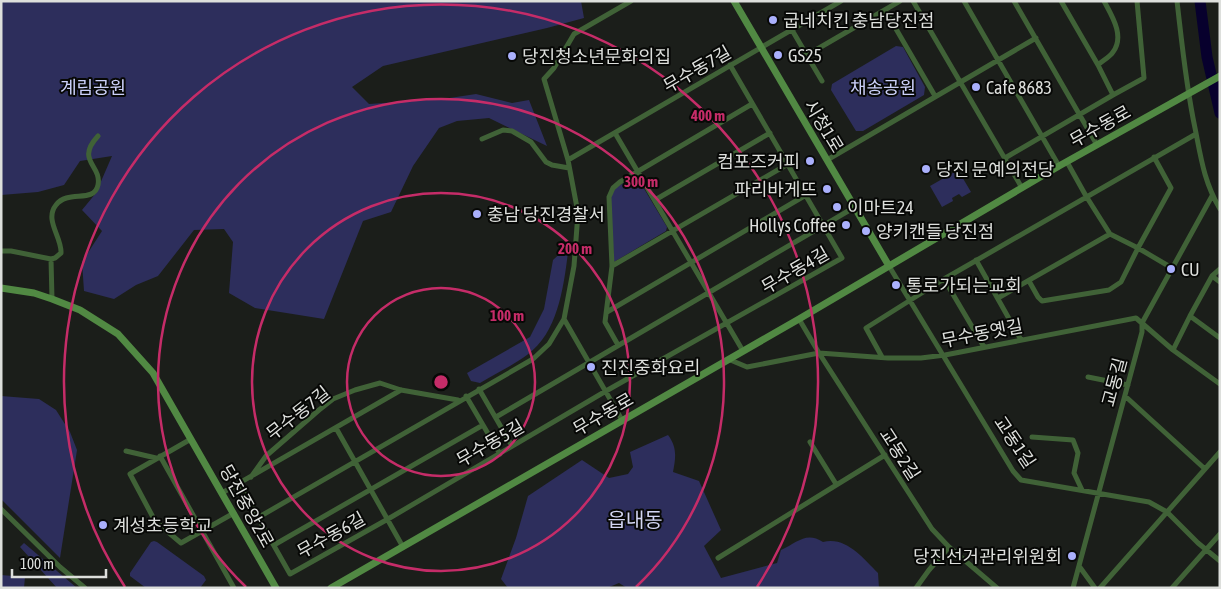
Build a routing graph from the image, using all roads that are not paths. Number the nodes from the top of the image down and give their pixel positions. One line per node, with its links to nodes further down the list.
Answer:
1 (631, 1): 37 (street)
2 (734, 1): 15 (street, 시청1로)
3 (842, 1): 13 (street, 무수동7길)
4 (900, 1): 12 (street)
5 (913, 1): 22 (street)
6 (964, 1): 17 (street)
7 (1014, 1): 14 (street)
8 (1061, 1): 19 (street)
9 (1104, 1): 19 (street)
10 (1137, 1): 23 (street)
11 (1177, 1): 24 (street)
12 (885, 10): 16 (street); 25 (street)
13 (792, 30): 15 (street, 무수동7길); 16 (street)
14 (1036, 38): 17 (street); 27 (street)
15 (760, 48): 18 (street, 무수동7길); 38 (street, 시청1로)
16 (807, 56): 21 (street)
17 (998, 60): 22 (street); 32 (street)
18 (730, 65): 26 (street, 무수동4길); 28 (street, 무수동7길)
19 (1098, 65): 23 (street)
20 (1220, 76): 24 (street, 무수동로)
21 (822, 81)
22 (961, 81): 25 (street); 36 (street)
23 (1113, 95): 27 (street)
24 (1188, 95): 30 (street); 34 (street, 무수동로)
25 (936, 96): 38 (street)
26 (752, 104): 29 (street, 무수동4길); 43 (street)
27 (1080, 114): 32 (street); 34 (street)
28 (615, 133): 37 (street, 무수동7길); 43 (street)
29 (770, 133): 40 (street, 무수동4길); 48 (street)
30 (1196, 134): 35 (street); 47 (street)
31 (98, 136): 56 (street)
32 (1042, 136): 36 (street); 41 (street)
33 (482, 139): 42 (street)
34 (1097, 144): 39 (street, 무수동로)
35 (1154, 157): 46 (street); 54 (street)
36 (1005, 158): 44 (street)
37 (568, 160): 42 (street)
38 (827, 160): 49 (street, 시청1로)
39 (1067, 162): 41 (street, 무수동로); 46 (street)
40 (788, 164): 45 (street, 무수동4길); 52 (street)
41 (1059, 166): 44 (street, 무수동로)
42 (569, 168): 74 (street)
43 (637, 172): 48 (street); 59 (street)
44 (1022, 188): 60 (street, 무수동로)
45 (806, 195): 51 (street, 무수동4길); 58 (street)
46 (1086, 196): 53 (street); 57 (street)
47 (1212, 196): 50 (street); 61 (street, 교동길)
48 (655, 200): 52 (street)
49 (855, 207): 51 (street); 60 (street, 시청1로)
50 (1220, 209)
51 (824, 225): 68 (street, 무수동4길); 77 (street, 무수동4길)
52 (673, 231): 58 (street); 59 (street)
53 (1110, 234): 54 (street); 65 (street)
54 (1138, 248): 61 (street); 65 (street)
55 (1, 251): 56 (street)
56 (51, 259): 70 (street)
57 (976, 260): 64 (street); 69 (street)
58 (692, 262): 68 (street); 72 (street)
59 (612, 266): 72 (street)
60 (889, 266): 71 (street); 75 (street, 무수동로)
61 (1172, 268): 76 (street, 교동길)
62 (1220, 269): 63 (street)
63 (1212, 276): 66 (street); 73 (street)
64 (944, 279): 71 (street); 81 (street)
65 (1029, 281): 69 (street)
66 (1220, 282)
67 (1, 288): 70 (street, 당진중앙2로)
68 (710, 293): 77 (street); 80 (street, 무수동4길)
69 (998, 298): 79 (street)
70 (52, 299): 103 (street, 당진중앙2로)
71 (910, 300): 85 (street); 86 (street)
72 (607, 312): 80 (street)
73 (1190, 316): 78 (street); 82 (street)
74 (564, 319): 88 (street); 92 (street)
75 (799, 319): 83 (street, 무수동로); 84 (street, 교동2길)
76 (1142, 323): 79 (street, 무수동옛길); 82 (street); 91 (street, 교동길)
77 (728, 324): 83 (street); 94 (street, 무수동4길)
78 (1220, 338)
79 (1021, 340): 81 (street, 무수동옛길)
80 (618, 345): 88 (street, 무수동4길)
81 (984, 347): 85 (street, 무수동옛길)
82 (1172, 350): 90 (street)
83 (743, 351): 87 (street, 무수동로)
84 (819, 354): 86 (street, 무수동옛길); 87 (street, 무수동옛길); 109 (street, 교동2길)
85 (944, 355): 86 (street, 무수동옛길); 117 (street, 교동1길)
86 (882, 357)
87 (728, 360): 99 (street, 무수동로)
88 (589, 362): 94 (street); 98 (street, 무수동5길)
89 (1088, 377): 91 (street)
90 (1220, 384)
91 (1128, 385): 96 (street, 교동길)
92 (480, 389): 95 (street); 98 (street)
93 (401, 390): 97 (street, 무수동7길); 101 (street, 무수동7길); 113 (street, 무수동7길)
94 (606, 391): 99 (street); 105 (street, 무수동5길)
95 (466, 396): 97 (street); 100 (street)
96 (1125, 396): 112 (street); 119 (street, 교동길)
97 (459, 400): 111 (street)
98 (496, 417): 105 (street)
99 (622, 420): 128 (street, 무수동로)
100 (483, 425): 108 (street); 116 (street)
101 (336, 428): 111 (street, 무수동6길); 113 (street, 무수동7길)
102 (1032, 437): 117 (street)
103 (192, 439): 110 (street); 118 (street, 당진중앙2로)
104 (810, 442): 115 (street)
105 (512, 446): 108 (street, 무수동5길)
106 (126, 451): 110 (street)
107 (1220, 452): 112 (street)
108 (500, 454): 124 (street, 무수동5길)
109 (885, 455): 115 (street); 129 (street, 교동2길)
110 (158, 457): 125 (street); 125 (street)
111 (355, 462): 116 (street, 무수동6길); 123 (street)
112 (1205, 469): 121 (street)
113 (251, 477): 114 (street, 무수동7길)
114 (238, 484): 118 (street, 무수동7길); 123 (street, 무수동6길)
115 (836, 484): 131 (street)
116 (371, 490): 124 (street, 무수동6길); 127 (street, 무수동6길)
117 (1082, 490): 119 (street, 교동1길)
118 (222, 493): 122 (street, 당진중앙2로)
119 (1098, 494): 121 (street, 교동1길); 133 (street, 교동길)
120 (1, 509): 134 (street)
121 (1167, 512): 130 (street, 교동1길); 142 (street)
122 (234, 513): 125 (street); 136 (street, 당진중앙2로)
123 (258, 517): 127 (street, 무수동6길)
124 (388, 519): 127 (street, 무수동6길); 128 (street, 무수동6길)
125 (202, 531): 135 (street)
126 (1220, 534): 130 (street)
127 (274, 545)
128 (403, 547): 137 (street, 무수동로)
129 (949, 547): 138 (street); 139 (street, 교동2길)
130 (1206, 549): 132 (street, 교동1길); 143 (street)
131 (718, 558)
132 (1220, 561)
133 (1079, 566): 140 (street, 교동길); 141 (street)
134 (85, 588)
135 (234, 588)
136 (276, 588)
137 (331, 588)
138 (916, 588)
139 (997, 588)
140 (1073, 588)
141 (1095, 588)
142 (1100, 588)
143 (1172, 588)

